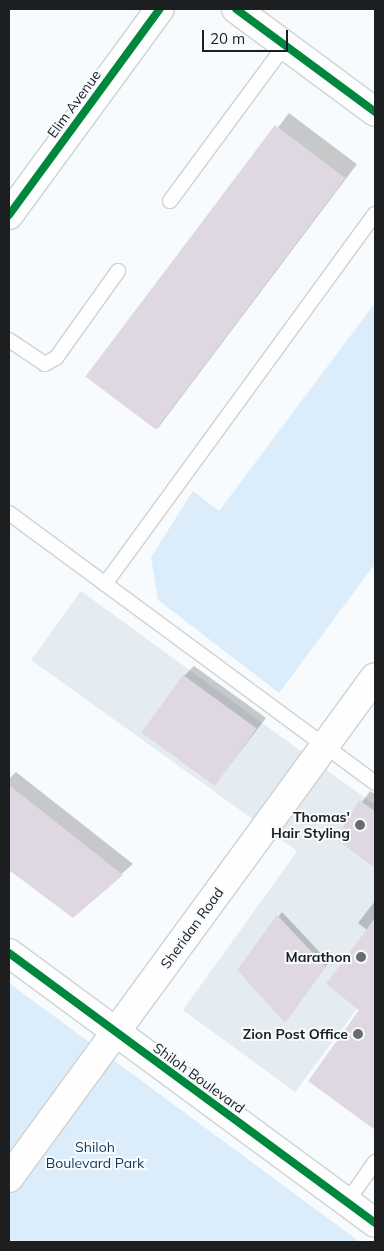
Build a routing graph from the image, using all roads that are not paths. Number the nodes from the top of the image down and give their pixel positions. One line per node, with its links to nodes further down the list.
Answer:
1 (160, 9): 7 (street, Elim Avenue)
2 (236, 9): 3 (street)
3 (285, 45): 4 (street); 5 (lane)
4 (375, 112)
5 (170, 200)
6 (375, 214): 11 (lane)
7 (9, 215)
8 (118, 271): 9 (lane)
9 (9, 340)
10 (9, 513): 11 (lane)
11 (105, 584): 13 (lane)
12 (375, 677): 13 (street, Sheridan Road)
13 (325, 746): 14 (lane); 16 (street, Sheridan Road)
14 (375, 783)
15 (9, 953): 16 (street, Shiloh Boulevard)
16 (116, 1032): 18 (street, Sheridan Road); 19 (street, Shiloh Boulevard)
17 (375, 1162): 19 (lane)
18 (9, 1178)
19 (347, 1202): 20 (street, Shiloh Boulevard)
20 (375, 1223)

